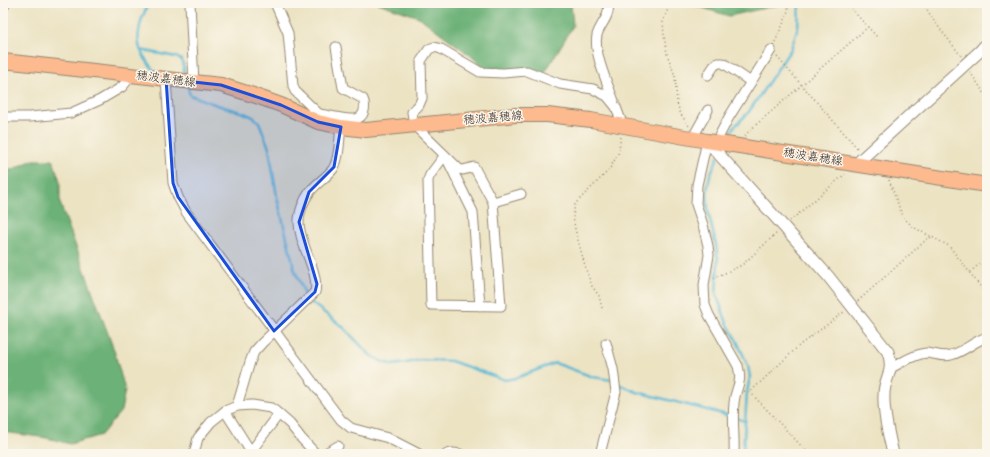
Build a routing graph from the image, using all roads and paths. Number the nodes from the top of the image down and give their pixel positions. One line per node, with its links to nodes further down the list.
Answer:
1 (6, 3): 9 (street)
2 (190, 3): 21 (street)
3 (275, 3): 27 (street)
4 (608, 3): 24 (street)
5 (670, 3): 31 (path)
6 (789, 3): 14 (path)
7 (846, 3): 10 (path)
8 (923, 3): 16 (path)
9 (3, 8)
10 (868, 27): 11 (path); 22 (path)
11 (877, 37)
12 (987, 43): 16 (street)
13 (336, 47): 27 (street)
14 (771, 50): 20 (street); 22 (path)
15 (3, 61): 17 (main road, 穂波嘉穂線)
16 (966, 64): 23 (path); 35 (street)
17 (132, 75): 19 (main road, 穂波嘉穂線); 26 (street)
18 (708, 75): 20 (street)
19 (166, 79): 21 (main road, 穂波嘉穂線); 47 (street)
20 (751, 82): 32 (street)
21 (194, 83): 27 (main road, 穂波嘉穂線)
22 (802, 85): 33 (path); 35 (path)
23 (987, 97)
24 (616, 106): 28 (street); 29 (street)
25 (708, 110): 31 (street)
26 (3, 117)
27 (319, 118): 30 (main road, 穂波嘉穂線)
28 (414, 125): 29 (main road, 穂波嘉穂線); 30 (main road, 穂波嘉穂線); 34 (street)
29 (622, 126): 31 (main road, 穂波嘉穂線); 46 (path)
30 (341, 127): 47 (street)
31 (694, 134): 32 (main road, 穂波嘉穂線)
32 (712, 141): 33 (main road, 穂波嘉穂線); 45 (street); 51 (street)
33 (741, 146): 35 (main road, 穂波嘉穂線)
34 (445, 155): 39 (street); 44 (street); 44 (street)
35 (860, 160): 36 (main road, 穂波嘉穂線)
36 (884, 169): 37 (main road, 穂波嘉穂線); 40 (path)
37 (987, 185)
38 (521, 194): 39 (street)
39 (493, 202): 44 (street)
40 (932, 237): 42 (path); 45 (path)
41 (987, 258): 42 (path)
42 (969, 272): 43 (path)
43 (987, 295)
44 (480, 306)
45 (852, 306): 50 (street); 52 (path)
46 (602, 308)
47 (274, 331): 53 (street); 61 (street)
48 (987, 337): 50 (street)
49 (606, 343): 64 (street)
50 (891, 368): 67 (street)
51 (738, 389): 52 (path); 65 (street)
52 (750, 392): 66 (path)
53 (237, 406): 54 (street); 55 (street)
54 (224, 411): 57 (street); 58 (street)
55 (279, 414): 57 (street); 59 (street)
56 (338, 446): 60 (street)
57 (250, 453)
58 (194, 454)
59 (316, 454)
60 (324, 454)
61 (419, 454)
62 (447, 454): 63 (street)
63 (460, 454)
64 (600, 454)
65 (734, 454)
66 (809, 454)
67 (893, 454)

